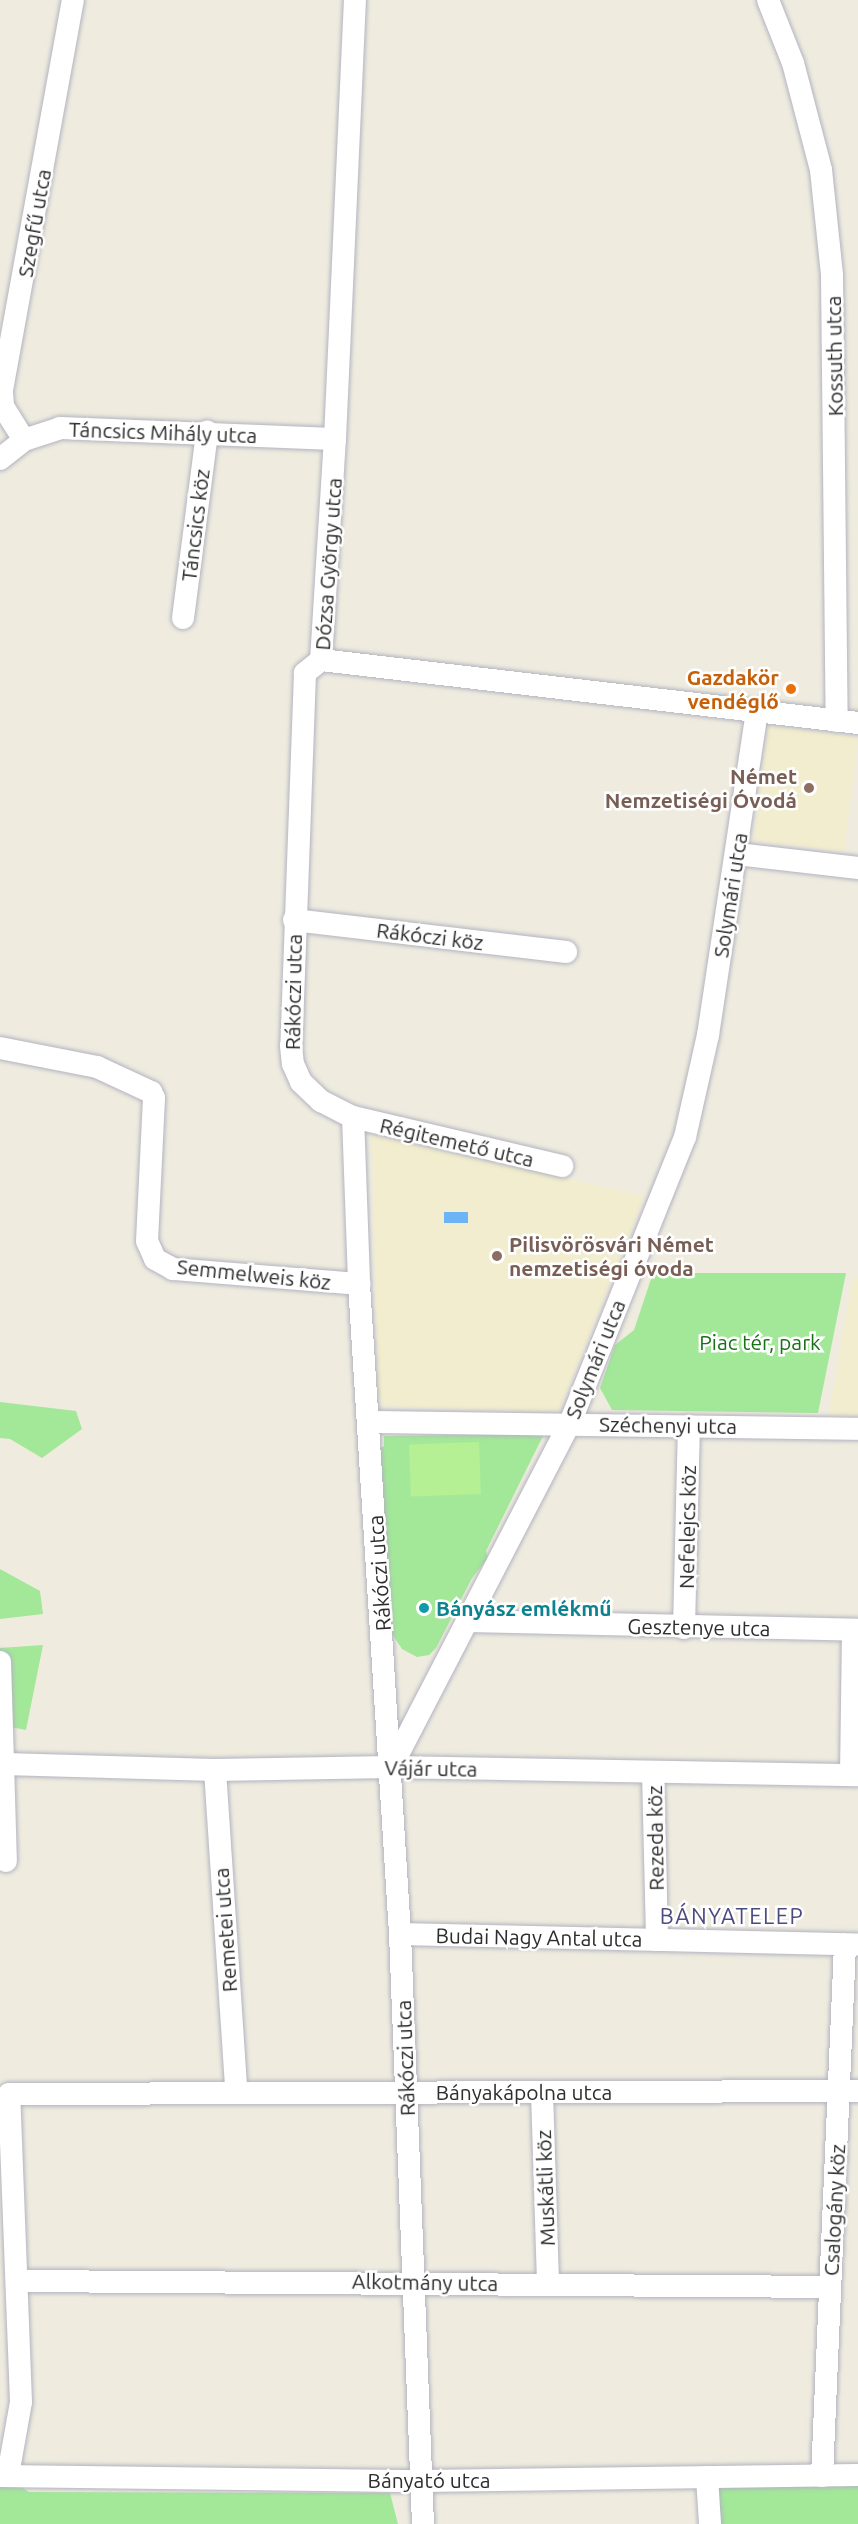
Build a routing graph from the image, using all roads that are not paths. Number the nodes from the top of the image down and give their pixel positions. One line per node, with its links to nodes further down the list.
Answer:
1 (73, 0): 6 (street, Szegfű utca)
2 (355, 0): 5 (street, Dózsa György utca)
3 (768, 0): 11 (street, Kossuth utca)
4 (207, 432): 5 (street, Táncsics Mihály utca); 6 (street, Táncsics Mihály utca); 8 (street, Táncsics köz)
5 (335, 439): 9 (street, Dózsa György utca)
6 (24, 440): 7 (street, Táncsics Mihály utca)
7 (0, 459)
8 (183, 618)
9 (321, 660): 10 (street, Dózsa György utca); 14 (street, Rákóczi utca)
10 (757, 710): 11 (street, Dózsa György utca); 12 (street, Solymári utca)
11 (848, 722)
12 (737, 854): 13 (street); 21 (street, Solymári utca)
13 (858, 868)
14 (294, 920): 15 (street, Rákóczi köz); 17 (street, Rákóczi utca)
15 (566, 952)
16 (0, 1048): 19 (street, Semmelweis köz)
17 (353, 1117): 18 (street, Régitemető utca); 19 (street, Rákóczi utca)
18 (562, 1166)
19 (359, 1284): 20 (street, Rákóczi utca)
20 (369, 1422): 21 (street, Széchenyi utca); 29 (street, Rákóczi utca)
21 (570, 1423): 22 (street, Széchenyi utca); 24 (street, Solymári utca)
22 (689, 1426): 23 (street, Széchenyi utca); 25 (street, Nefelejcs köz)
23 (858, 1429)
24 (468, 1621): 25 (street, Gesztenye utca); 29 (street, Solymári utca)
25 (684, 1628): 26 (street, Gesztenye utca)
26 (855, 1630): 32 (street)
27 (0, 1662): 28 (street)
28 (4, 1764): 30 (street, Vájár utca); 33 (street)
29 (391, 1767): 30 (street, Vájár utca); 31 (street, Vájár utca); 34 (street, Rákóczi utca)
30 (215, 1770): 37 (street, Remetei utca)
31 (653, 1773): 32 (street, Vájár utca); 35 (street, Rezeda köz)
32 (854, 1775)
33 (6, 1861)
34 (400, 1934): 35 (street, Budai Nagy Antal utca); 40 (street, Rákóczi utca)
35 (657, 1940): 36 (street, Budai Nagy Antal utca)
36 (851, 1944): 38 (street, Csalogány köz)
37 (236, 2090): 40 (street, Bányakápolna utca); 41 (street, Bányakápolna utca)
38 (849, 2091): 39 (street, Bányakápolna utca); 44 (street, Csalogány köz)
39 (542, 2092): 40 (street, Bányakápolna utca); 43 (street, Muskátli köz)
40 (406, 2093): 42 (street, Rákóczi utca)
41 (19, 2281): 42 (street, Alkotmány utca); 45 (street)
42 (416, 2281): 43 (street, Alkotmány utca); 49 (street, Rákóczi utca)
43 (548, 2284): 44 (street, Alkotmány utca)
44 (830, 2287): 47 (street, Csalogány köz)
45 (4, 2475): 49 (street, Bányató utca)
46 (858, 2475): 47 (street, Bányató utca)
47 (822, 2476): 48 (street, Bányató utca)
48 (707, 2477): 49 (street, Bányató utca); 51 (street)
49 (422, 2481): 50 (street, Rákóczi utca)
50 (423, 2524)
51 (710, 2524)

